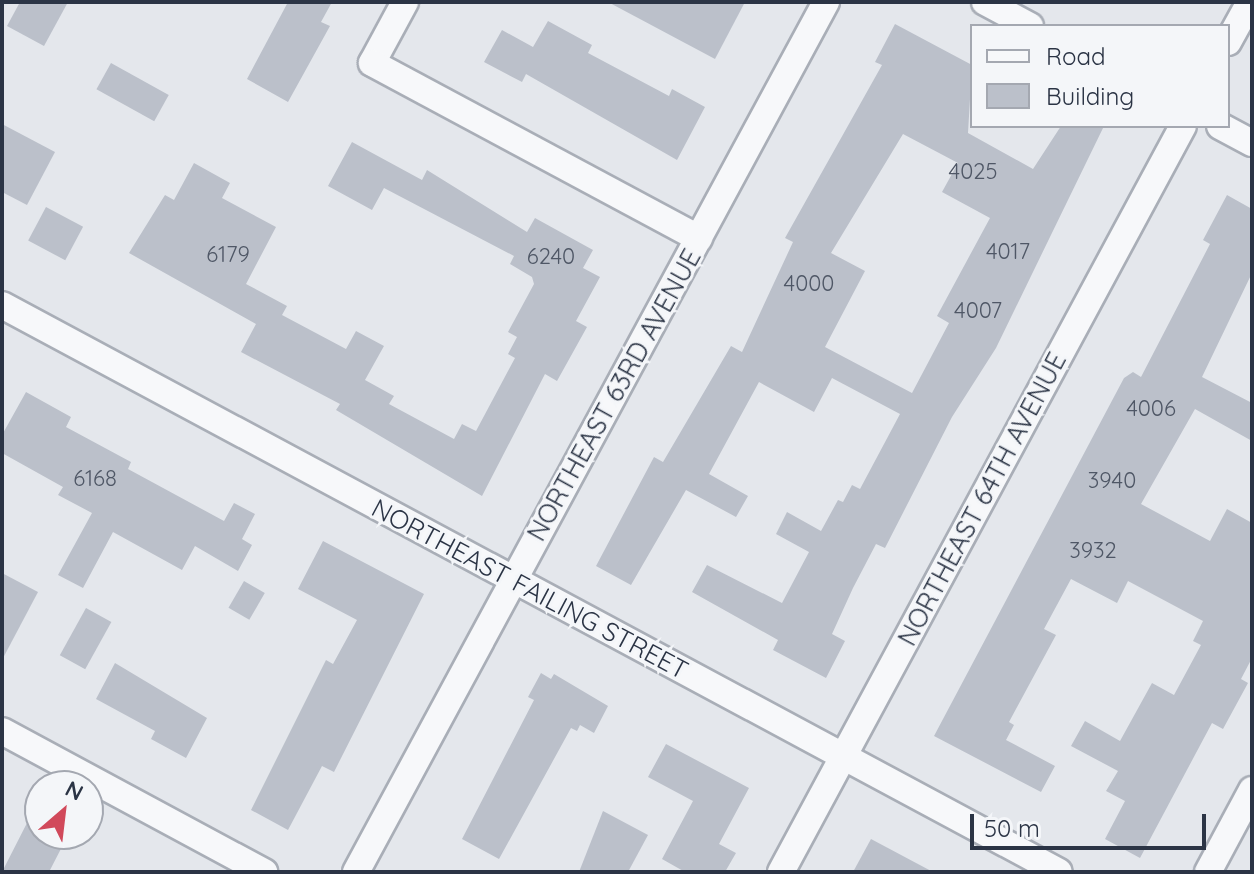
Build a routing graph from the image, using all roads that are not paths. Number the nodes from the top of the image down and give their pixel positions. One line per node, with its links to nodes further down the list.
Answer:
1 (405, 2): 10 (street)
2 (826, 2): 10 (street, NORTHEAST 63RD AVENUE)
3 (985, 2): 5 (street)
4 (1250, 2): 6 (street)
5 (1026, 24)
6 (1230, 38)
7 (1182, 128): 14 (street, NORTHEAST 64TH AVENUE)
8 (1224, 128): 9 (street)
9 (1252, 143)
10 (699, 238): 12 (street, NORTHEAST 63RD AVENUE)
11 (2, 305): 12 (street, NORTHEAST FAILING STREET)
12 (513, 580): 14 (street, NORTHEAST FAILING STREET); 17 (street, NORTHEAST 63RD AVENUE)
13 (2, 731): 16 (street)
14 (843, 757): 18 (street, NORTHEAST 64TH AVENUE); 19 (street, NORTHEAST FAILING STREET)
15 (1252, 790): 20 (street)
16 (264, 872)
17 (356, 872)
18 (781, 872)
19 (1059, 872)
20 (1208, 872)

